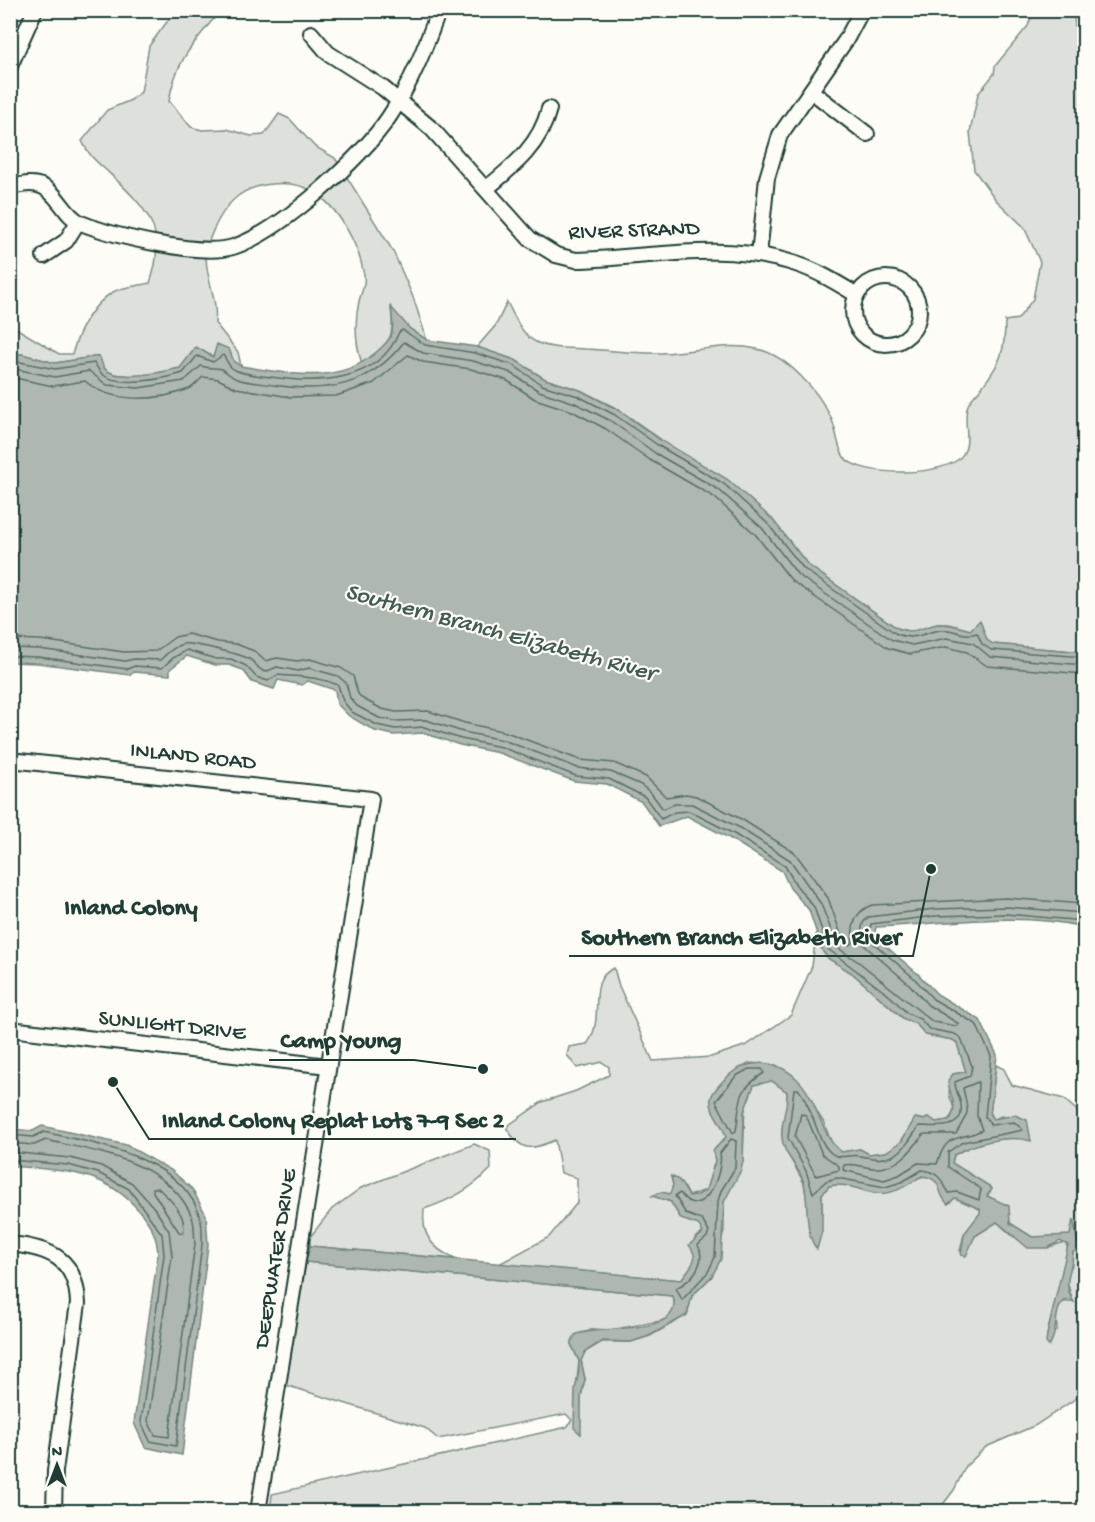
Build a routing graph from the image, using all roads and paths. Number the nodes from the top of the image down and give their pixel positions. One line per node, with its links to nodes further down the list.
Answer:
1 (35, 10): 5 (street)
2 (439, 10): 7 (street)
3 (862, 10): 6 (street)
4 (311, 33): 7 (street, RIVER STRAND)
5 (10, 66)
6 (811, 91): 9 (street); 13 (street)
7 (400, 100): 11 (street, RIVER STRAND); 12 (street)
8 (549, 109): 11 (street)
9 (867, 134)
10 (10, 188): 12 (street)
11 (488, 188): 13 (street, RIVER STRAND)
12 (78, 222): 14 (street)
13 (759, 255): 15 (street, RIVER STRAND)
14 (44, 256)
15 (857, 295): 15 (street)
16 (10, 760): 17 (street, INLAND ROAD)
17 (371, 799): 19 (street, DEEPWATER DRIVE)
18 (10, 1029): 19 (street, SUNLIGHT DRIVE)
19 (328, 1066): 22 (street, DEEPWATER DRIVE)
20 (10, 1244): 21 (street)
21 (54, 1512)
22 (258, 1512)

